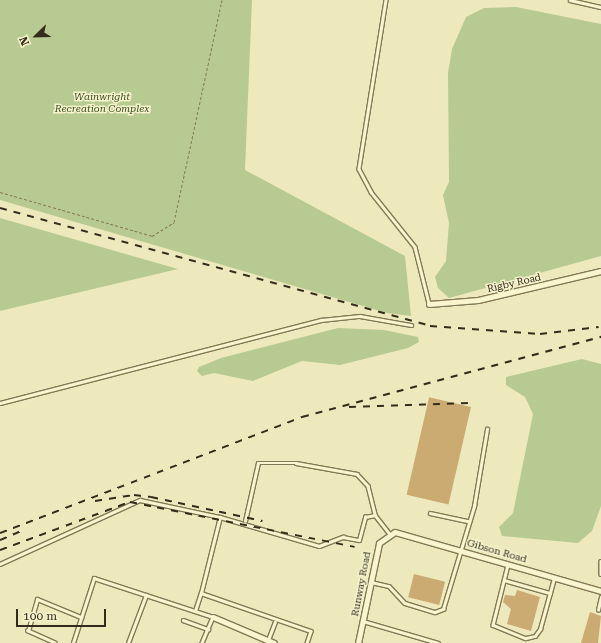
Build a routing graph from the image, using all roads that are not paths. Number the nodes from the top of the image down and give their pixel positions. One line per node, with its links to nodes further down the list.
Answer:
1 (386, 0): 5 (lane)
2 (570, 0): 3 (lane)
3 (601, 7)
4 (601, 271): 5 (street, Rigby Road)
5 (429, 304)
6 (412, 325): 7 (lane)
7 (0, 403)
8 (487, 429): 13 (lane)
9 (430, 513): 13 (lane)
10 (375, 515): 12 (lane); 12 (lane); 14 (lane)
11 (220, 516): 12 (lane); 17 (lane); 25 (lane)
12 (245, 521)
13 (470, 521): 15 (lane)
14 (389, 533): 15 (street, Gibson Road); 22 (street, Runway Road)
15 (461, 550): 18 (street, Gibson Road); 22 (lane)
16 (601, 561): 19 (lane)
17 (0, 564)
18 (508, 564): 20 (street, Gibson Road); 21 (lane)
19 (601, 574)
20 (554, 578): 23 (street, Gibson Road); 24 (lane)
21 (504, 580): 24 (lane); 24 (lane)
22 (370, 582): 33 (street, Runway Road)
23 (601, 591)
24 (550, 593)
25 (201, 594): 29 (lane); 34 (lane)
26 (146, 595): 29 (lane); 30 (lane); 39 (lane)
27 (601, 597): 28 (lane)
28 (598, 610)
29 (195, 611): 31 (lane)
30 (81, 617): 37 (lane); 38 (lane)
31 (213, 617): 35 (lane); 36 (street)
32 (183, 620): 35 (lane)
33 (363, 621): 43 (street, Runway Road); 44 (lane)
34 (275, 622): 36 (lane); 42 (lane)
35 (208, 629): 40 (lane)
36 (267, 640): 41 (street)
37 (56, 643)
38 (73, 643)
39 (128, 643)
40 (202, 643)
41 (274, 643)
42 (307, 643)
43 (358, 643)
44 (438, 643)

